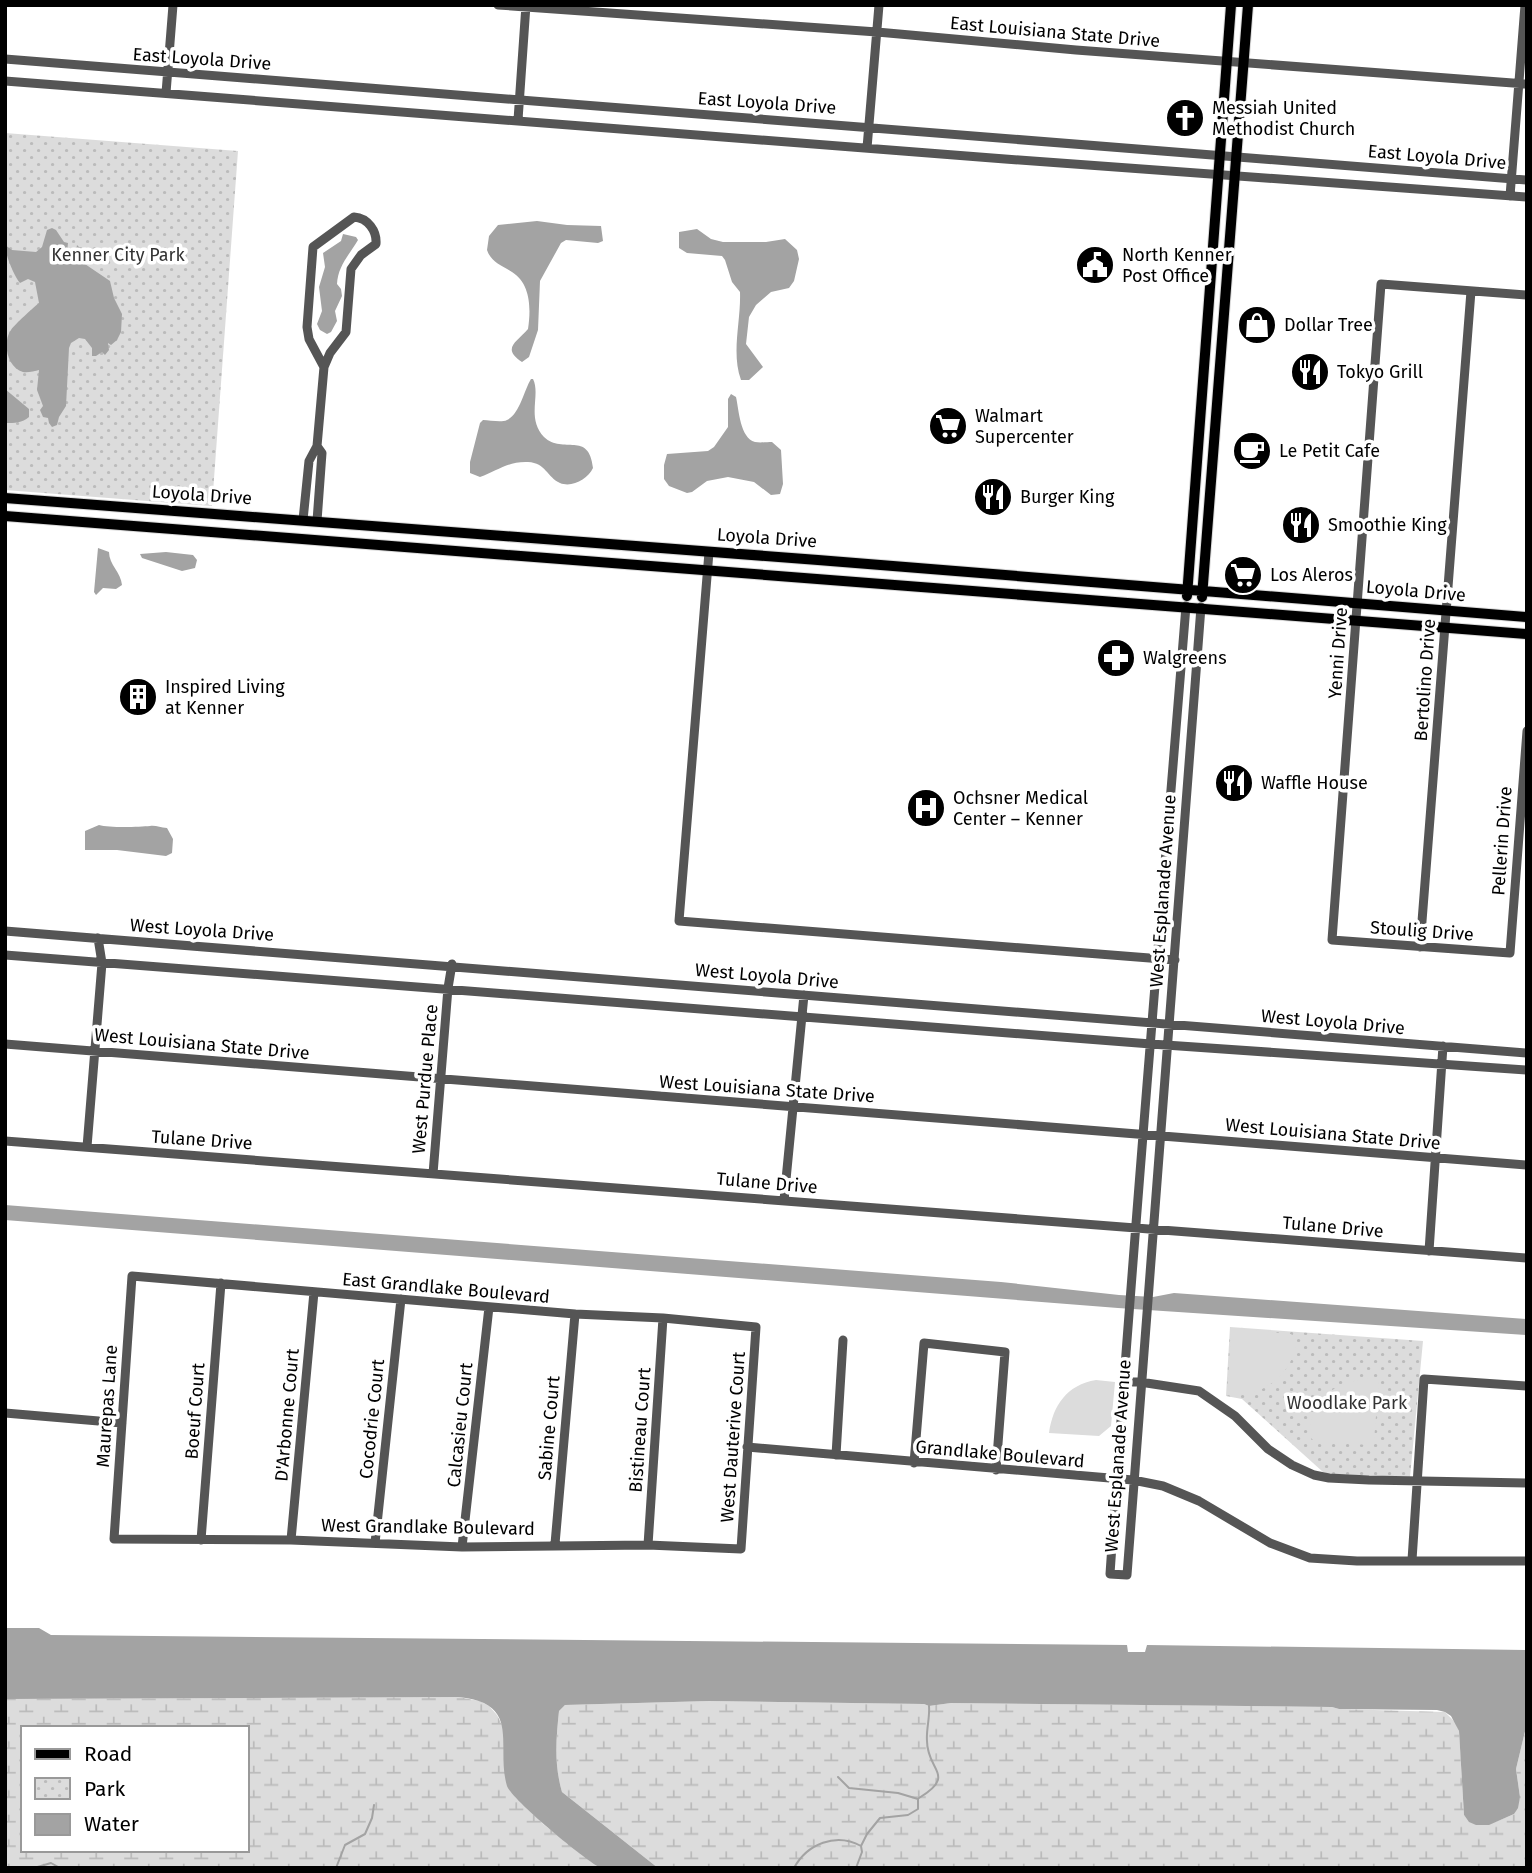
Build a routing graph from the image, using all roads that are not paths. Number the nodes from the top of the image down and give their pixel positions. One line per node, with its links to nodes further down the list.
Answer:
1 (173, 5): 12 (street)
2 (498, 5): 7 (street, East Louisiana State Drive)
3 (879, 5): 8 (street)
4 (1231, 5): 10 (main road, West Esplanade Avenue)
5 (1248, 5): 11 (main road, West Esplanade Avenue)
6 (1525, 5): 14 (street)
7 (526, 6): 8 (street, East Louisiana State Drive); 16 (street)
8 (877, 32): 10 (street, East Louisiana State Drive); 18 (street)
9 (5, 59): 12 (street, East Loyola Drive)
10 (1227, 62): 11 (street, East Louisiana State Drive); 20 (main road, West Esplanade Avenue)
11 (1244, 63): 14 (street, East Louisiana State Drive); 21 (main road, West Esplanade Avenue)
12 (168, 72): 15 (street); 16 (street, East Loyola Drive)
13 (5, 81): 15 (street, East Loyola Drive)
14 (1523, 84): 24 (street)
15 (166, 93): 17 (street, East Loyola Drive)
16 (520, 100): 17 (street); 18 (street, East Loyola Drive)
17 (518, 120): 19 (street, East Loyola Drive)
18 (869, 127): 19 (street); 20 (street, East Loyola Drive)
19 (867, 148): 22 (street, East Loyola Drive)
20 (1220, 155): 21 (street, East Loyola Drive); 22 (main road, West Esplanade Avenue)
21 (1237, 156): 23 (main road, West Esplanade Avenue); 24 (street, East Loyola Drive)
22 (1218, 174): 23 (street, East Loyola Drive); 28 (main road, West Esplanade Avenue)
23 (1235, 175): 26 (street, East Loyola Drive); 29 (main road, West Esplanade Avenue)
24 (1511, 179): 25 (street, East Loyola Drive); 26 (street)
25 (1527, 180)
26 (1510, 195): 27 (street, East Loyola Drive)
27 (1527, 197)
28 (1213, 234): 29 (main road); 32 (main road, West Esplanade Avenue)
29 (1230, 234): 33 (main road, West Esplanade Avenue)
30 (1471, 290): 31 (street); 61 (street, Yenni Drive); 65 (street, Bertolino Drive)
31 (1527, 295)
32 (1206, 318): 33 (main road); 35 (main road, West Esplanade Avenue)
33 (1224, 319): 36 (main road, West Esplanade Avenue)
34 (324, 368): 34 (street); 37 (street)
35 (1201, 398): 36 (main road); 38 (main road, West Esplanade Avenue)
36 (1217, 399): 39 (main road, West Esplanade Avenue)
37 (317, 446): 44 (street); 45 (street)
38 (1195, 477): 39 (main road); 58 (main road, West Esplanade Avenue)
39 (1212, 478): 59 (main road, West Esplanade Avenue)
40 (5, 498): 41 (main road, Loyola Drive)
41 (126, 506): 43 (main road, Loyola Drive); 46 (main road)
42 (5, 516): 46 (main road, Loyola Drive)
43 (246, 516): 44 (main road, Loyola Drive); 49 (main road)
44 (303, 520): 45 (main road, Loyola Drive)
45 (317, 521): 47 (main road, Loyola Drive)
46 (124, 525): 49 (main road, Loyola Drive)
47 (393, 527): 48 (main road, Loyola Drive); 51 (main road)
48 (445, 531): 50 (main road, Loyola Drive); 52 (main road)
49 (244, 534): 51 (main road, Loyola Drive)
50 (586, 542): 53 (main road, Loyola Drive); 54 (main road)
51 (391, 546): 52 (main road, Loyola Drive)
52 (444, 550): 54 (main road, Loyola Drive)
53 (709, 552): 55 (main road, Loyola Drive); 56 (street)
54 (584, 561): 56 (main road, Loyola Drive)
55 (849, 562): 57 (main road); 58 (main road, Loyola Drive)
56 (707, 571): 57 (main road, Loyola Drive); 77 (street)
57 (847, 582): 62 (main road, Loyola Drive)
58 (1187, 589): 59 (main road, Loyola Drive); 62 (main road, West Esplanade Avenue)
59 (1202, 591): 60 (main road, Loyola Drive); 63 (main road, West Esplanade Avenue)
60 (1236, 594): 61 (main road, Loyola Drive); 64 (main road)
61 (1357, 604): 65 (main road, Loyola Drive); 67 (street, Yenni Drive)
62 (1186, 606): 63 (main road, Loyola Drive); 77 (street, West Esplanade Avenue)
63 (1201, 607): 64 (main road, Loyola Drive); 78 (street, West Esplanade Avenue)
64 (1234, 610): 67 (main road, Loyola Drive)
65 (1446, 611): 66 (main road, Loyola Drive); 68 (street, Bertolino Drive)
66 (1527, 617)
67 (1356, 619): 68 (main road, Loyola Drive); 73 (street, Yenni Drive)
68 (1445, 626): 69 (main road, Loyola Drive); 74 (street, Bertolino Drive)
69 (1527, 634)
70 (1527, 731): 75 (street, Pellerin Drive)
71 (5, 932): 72 (street, West Loyola Drive)
72 (98, 938): 79 (street); 80 (street, West Loyola Drive)
73 (1332, 940): 74 (street, Stoulig Drive)
74 (1420, 947): 75 (street, Stoulig Drive)
75 (1510, 953)
76 (5, 955): 79 (street, West Loyola Drive)
77 (1159, 958): 78 (street); 84 (street, West Esplanade Avenue)
78 (1175, 960): 85 (street, West Esplanade Avenue)
79 (102, 963): 81 (street, West Loyola Drive); 90 (street)
80 (452, 964): 81 (street, West Purdue Place); 82 (street, West Loyola Drive)
81 (448, 988): 83 (street, West Loyola Drive); 94 (street, West Purdue Place)
82 (804, 995): 83 (street); 84 (street, West Loyola Drive)
83 (802, 1016): 87 (street, West Loyola Drive); 95 (street)
84 (1153, 1022): 85 (street, West Loyola Drive); 87 (street, West Esplanade Avenue)
85 (1171, 1024): 88 (street, West Esplanade Avenue); 89 (street, West Loyola Drive)
86 (5, 1044): 90 (street, West Louisiana State Drive)
87 (1152, 1044): 88 (street, West Loyola Drive); 96 (street, West Esplanade Avenue)
88 (1169, 1045): 92 (street, West Loyola Drive); 97 (street, West Esplanade Avenue)
89 (1443, 1046): 91 (street, West Loyola Drive); 92 (street)
90 (94, 1050): 94 (street, West Louisiana State Drive); 99 (street)
91 (1527, 1053)
92 (1442, 1064): 93 (street, West Loyola Drive); 100 (street)
93 (1527, 1070)
94 (441, 1080): 95 (street, West Louisiana State Drive); 102 (street, West Purdue Place)
95 (794, 1106): 96 (street, West Louisiana State Drive); 103 (street)
96 (1143, 1134): 97 (street, West Louisiana State Drive); 104 (street, West Esplanade Avenue)
97 (1160, 1135): 100 (street, West Louisiana State Drive); 105 (street, West Esplanade Avenue)
98 (5, 1141): 99 (street, Tulane Drive)
99 (87, 1147): 102 (street, Tulane Drive)
100 (1436, 1158): 101 (street, West Louisiana State Drive); 106 (street)
101 (1527, 1165)
102 (433, 1174): 103 (street, Tulane Drive)
103 (784, 1200): 104 (street, Tulane Drive)
104 (1136, 1227): 105 (street, Tulane Drive); 117 (street, West Esplanade Avenue)
105 (1153, 1228): 106 (street, Tulane Drive); 118 (street, West Esplanade Avenue)
106 (1429, 1251): 107 (street, Tulane Drive)
107 (1527, 1258)
108 (132, 1276): 109 (street, East Grandlake Boulevard); 121 (street, Maurepas Lane)
109 (221, 1283): 110 (street, East Grandlake Boulevard); 131 (street, Boeuf Court)
110 (314, 1292): 111 (street, East Grandlake Boulevard); 132 (street, D'Arbonne Court)
111 (401, 1299): 112 (street, East Grandlake Boulevard); 133 (street, Cocodrie Court)
112 (489, 1307): 113 (street, East Grandlake Boulevard); 136 (street, Calcasieu Court)
113 (575, 1314): 114 (street, East Grandlake Boulevard); 134 (street, Sabine Court)
114 (663, 1318): 115 (street, East Grandlake Boulevard); 135 (street, Bistineau Court)
115 (756, 1326): 122 (street, West Dauterive Court)
116 (843, 1340): 123 (street)
117 (1123, 1382): 118 (street); 126 (street, West Esplanade Avenue)
118 (1140, 1382): 127 (street, West Esplanade Avenue); 128 (street)
119 (1527, 1386): 128 (street)
120 (5, 1413): 121 (street)
121 (122, 1423): 130 (street, Maurepas Lane)
122 (747, 1447): 123 (street, Grandlake Boulevard); 137 (street, West Dauterive Court)
123 (835, 1455): 124 (street, Grandlake Boulevard)
124 (914, 1463): 125 (street, Grandlake Boulevard); 125 (street)
125 (996, 1470): 126 (street, Grandlake Boulevard)
126 (1117, 1479): 127 (street, Grandlake Boulevard); 127 (street, West Esplanade Avenue)
127 (1133, 1480): 138 (street, Grandlake Boulevard)
128 (1415, 1482): 129 (street); 138 (street)
129 (1527, 1483)
130 (114, 1539): 131 (street, West Grandlake Boulevard)
131 (201, 1540): 132 (street, West Grandlake Boulevard)
132 (290, 1540): 133 (street, West Grandlake Boulevard)
133 (376, 1543): 136 (street, West Grandlake Boulevard)
134 (555, 1544): 135 (street, West Grandlake Boulevard); 136 (street, West Grandlake Boulevard)
135 (648, 1545): 137 (street, West Grandlake Boulevard)
136 (462, 1547)
137 (741, 1549)
138 (1412, 1560): 139 (street, Grandlake Boulevard)
139 (1527, 1561)

